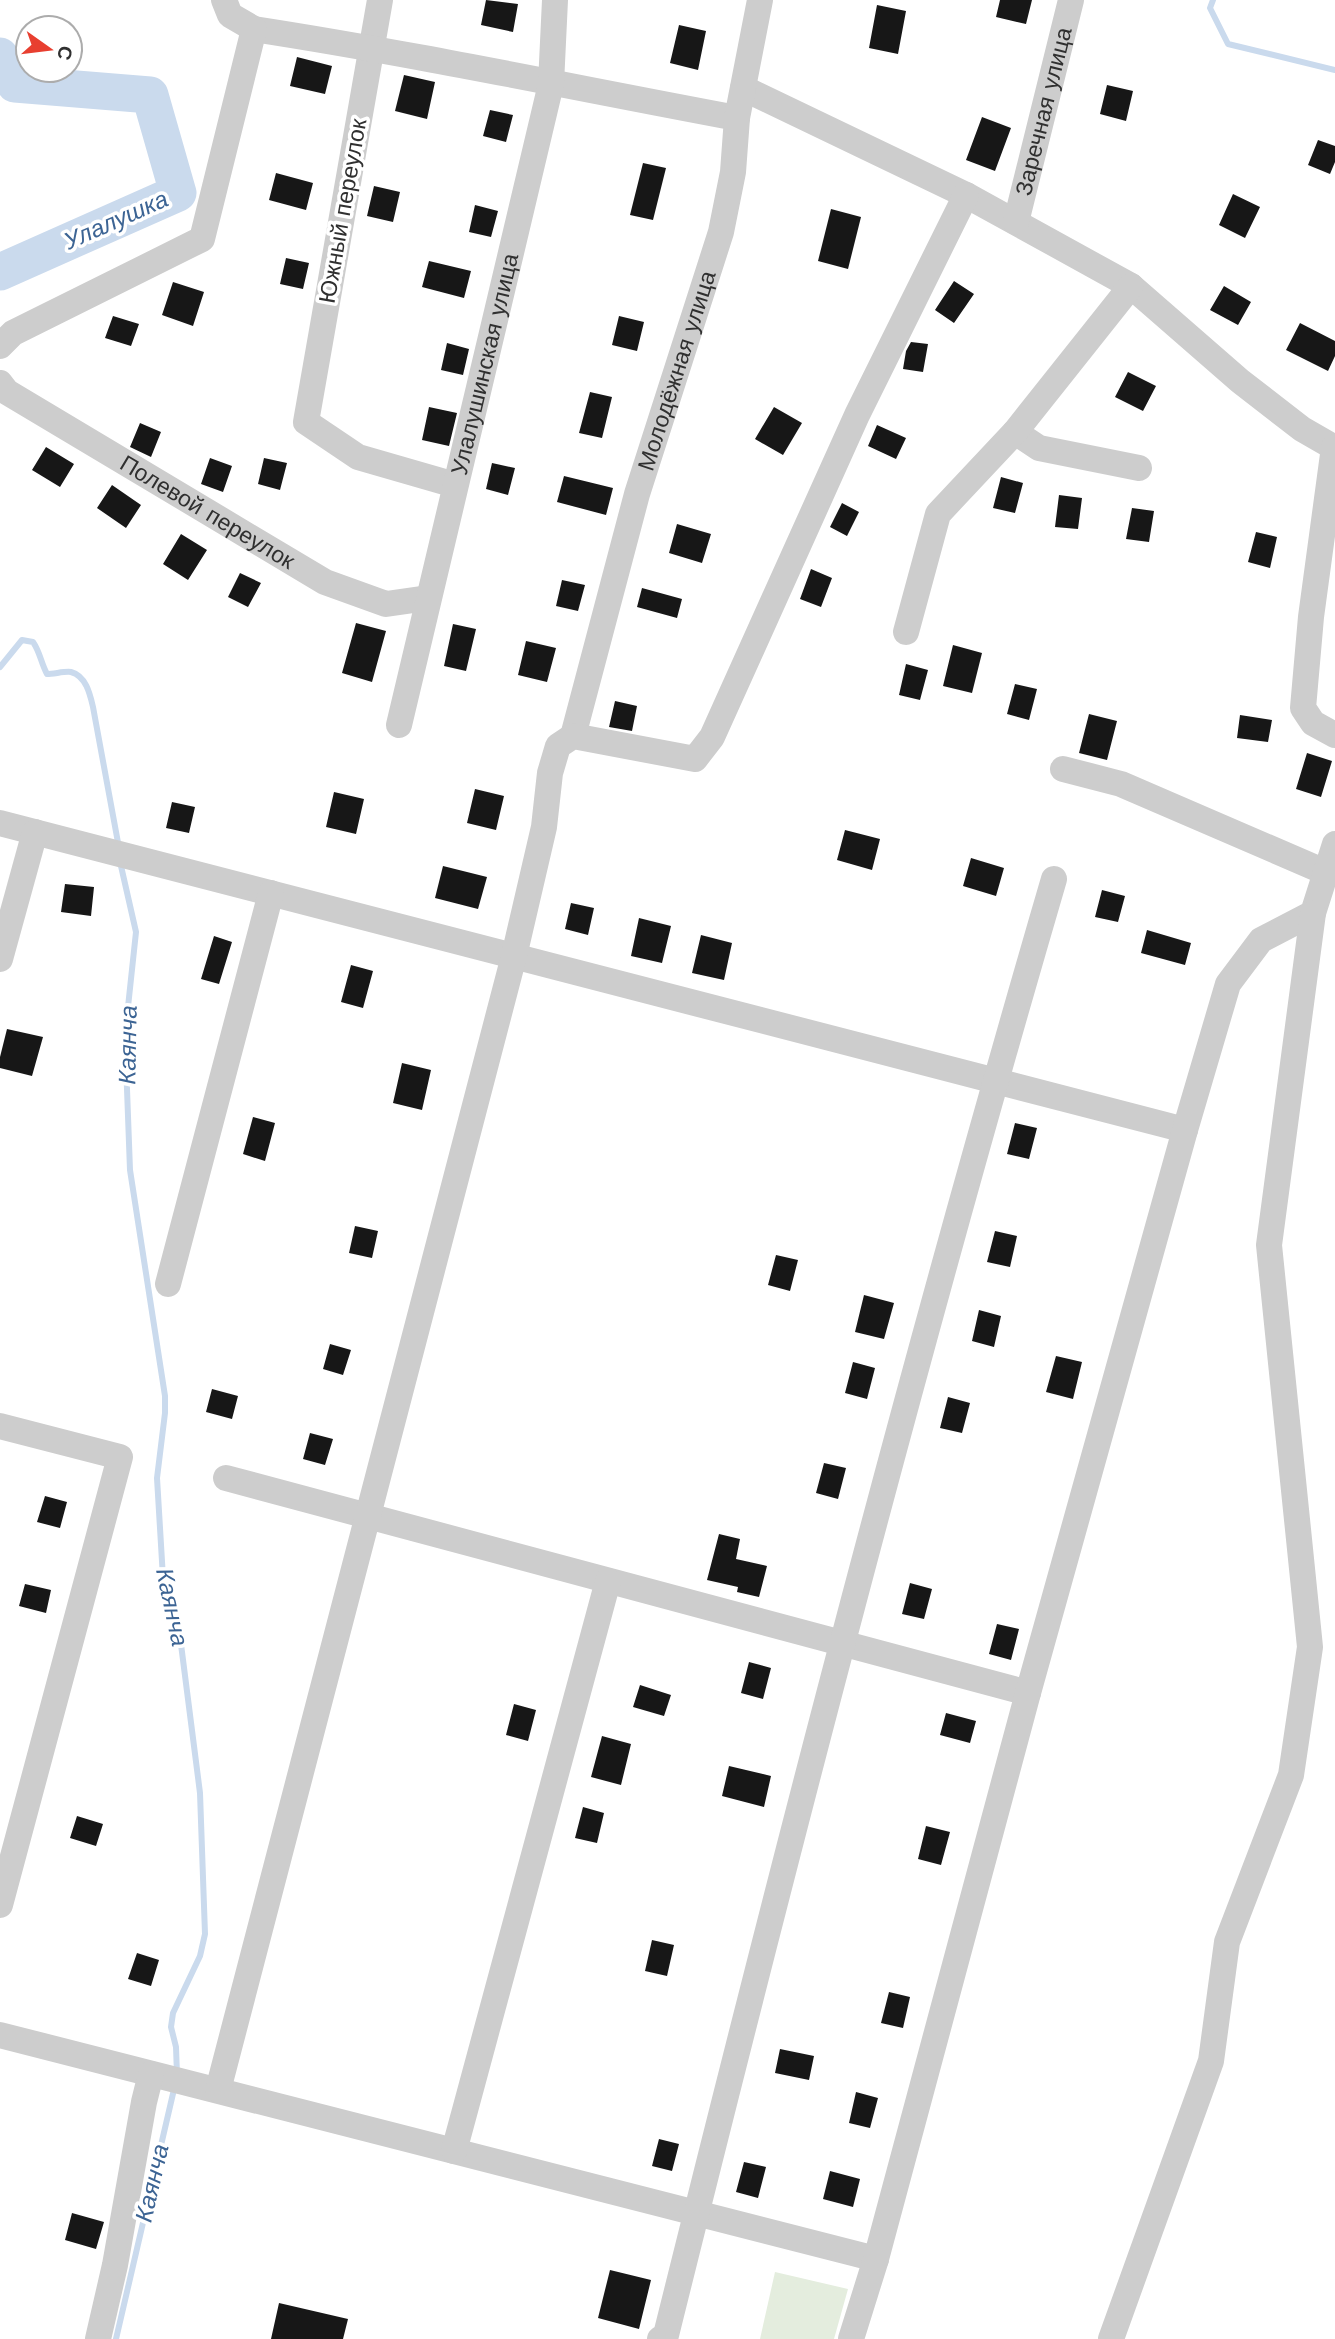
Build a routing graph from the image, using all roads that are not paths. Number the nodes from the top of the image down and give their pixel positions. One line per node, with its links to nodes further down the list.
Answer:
1 (224, 0): 6 (street)
2 (380, 0): 7 (street, Южный переулок)
3 (555, 0): 8 (street, Улалушинская улица)
4 (760, 0): 9 (street, Молодёжная улица)
5 (1071, 0): 12 (street, Заречная улица)
6 (254, 29): 7 (street); 14 (street)
7 (372, 47): 8 (street); 19 (street, Южный переулок)
8 (551, 84): 10 (street); 19 (street, Улалушинская улица)
9 (743, 88): 10 (street, Молодёжная улица); 11 (street)
10 (737, 118): 24 (street, Молодёжная улица)
11 (966, 195): 12 (street); 24 (street)
12 (1016, 222): 13 (street)
13 (1131, 286): 16 (street); 17 (street)
14 (0, 346)
15 (0, 383): 20 (street, Полевой переулок)
16 (1015, 432): 18 (street); 21 (street)
17 (1334, 448): 23 (street)
18 (1139, 468)
19 (455, 485): 20 (street, Улалушинская улица)
20 (428, 598): 22 (street, Улалушинская улица)
21 (906, 632)
22 (399, 724)
23 (1335, 735)
24 (573, 736): 33 (street)
25 (1063, 769): 29 (street)
26 (0, 823): 27 (street)
27 (35, 832): 31 (street); 34 (street)
28 (1335, 844): 29 (street)
29 (1325, 872): 32 (street)
30 (1054, 879): 35 (street)
31 (271, 893): 33 (street); 37 (street)
32 (1313, 913): 36 (street); 54 (street)
33 (514, 956): 35 (street); 40 (street)
34 (0, 959)
35 (996, 1080): 36 (street); 42 (street)
36 (1185, 1130): 43 (street)
37 (168, 1284)
38 (0, 1426): 44 (street)
39 (226, 1478): 40 (street)
40 (367, 1516): 41 (street); 47 (street)
41 (608, 1581): 42 (street); 48 (street)
42 (843, 1645): 43 (street); 49 (street)
43 (1028, 1693): 50 (street)
44 (0, 1905)
45 (0, 2035): 46 (street)
46 (151, 2074): 47 (street); 51 (street)
47 (218, 2090): 48 (street)
48 (454, 2151): 49 (street)
49 (696, 2213): 50 (street); 52 (street)
50 (876, 2259): 53 (street)
51 (99, 2339)
52 (660, 2339)
53 (851, 2339)
54 (1111, 2339)

